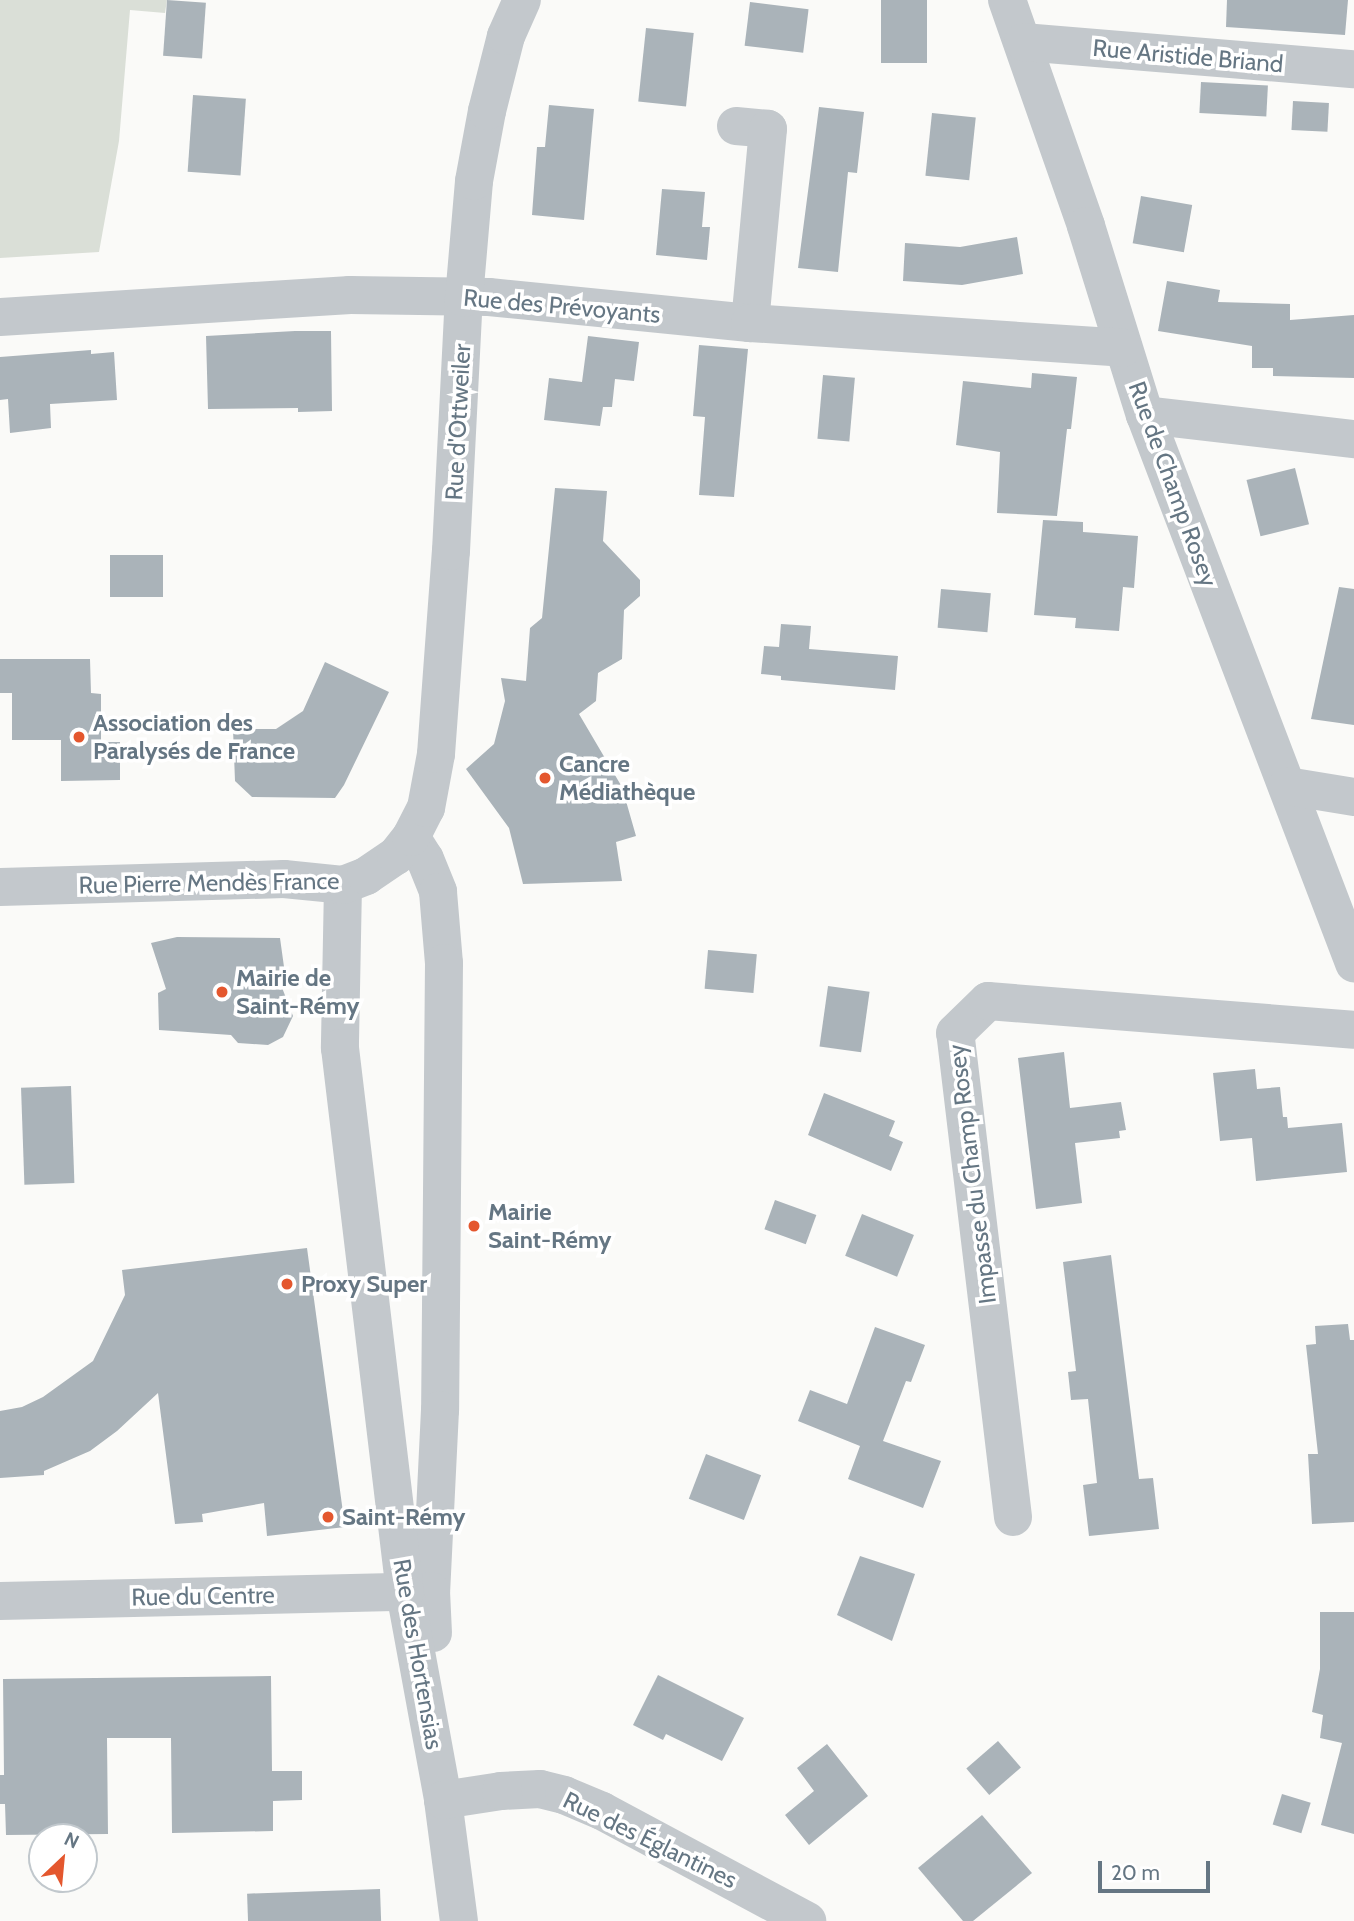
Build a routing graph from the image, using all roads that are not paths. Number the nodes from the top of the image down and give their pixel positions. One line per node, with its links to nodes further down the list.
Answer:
1 (522, 0): 6 (street, Rue d'Ottweiler)
2 (1007, 0): 3 (street, Rue de Champ Rosey)
3 (1023, 42): 4 (street, Rue Aristide Briand); 9 (street, Rue de Champ Rosey)
4 (1354, 69)
5 (736, 126): 8 (street)
6 (464, 298): 7 (street, Rue des Prévoyants); 8 (street, Rue des Prévoyants); 14 (street, Rue d'Ottweiler)
7 (0, 317)
8 (750, 323): 9 (street, Rue des Prévoyants)
9 (1124, 348): 10 (street, Rue de Champ Rosey)
10 (1146, 415): 11 (street); 12 (street, Rue de Champ Rosey)
11 (1354, 439)
12 (1286, 786): 13 (street); 17 (street, Rue de Champ Rosey)
13 (1354, 797)
14 (419, 822): 15 (street, Rue Pierre Mendès France); 22 (street)
15 (343, 885): 16 (street, Rue Pierre Mendès France); 20 (street, Rue des Hortensias)
16 (0, 887)
17 (1354, 963)
18 (1354, 1030): 19 (street, Impasse du Champ Rosey)
19 (1013, 1517)
20 (405, 1592): 21 (street, Rue du Centre); 22 (street, Rue des Hortensias)
21 (0, 1601)
22 (443, 1800): 23 (street, Rue des Hortensias); 24 (street, Rue des Églantines)
23 (459, 1921)
24 (807, 1921)

